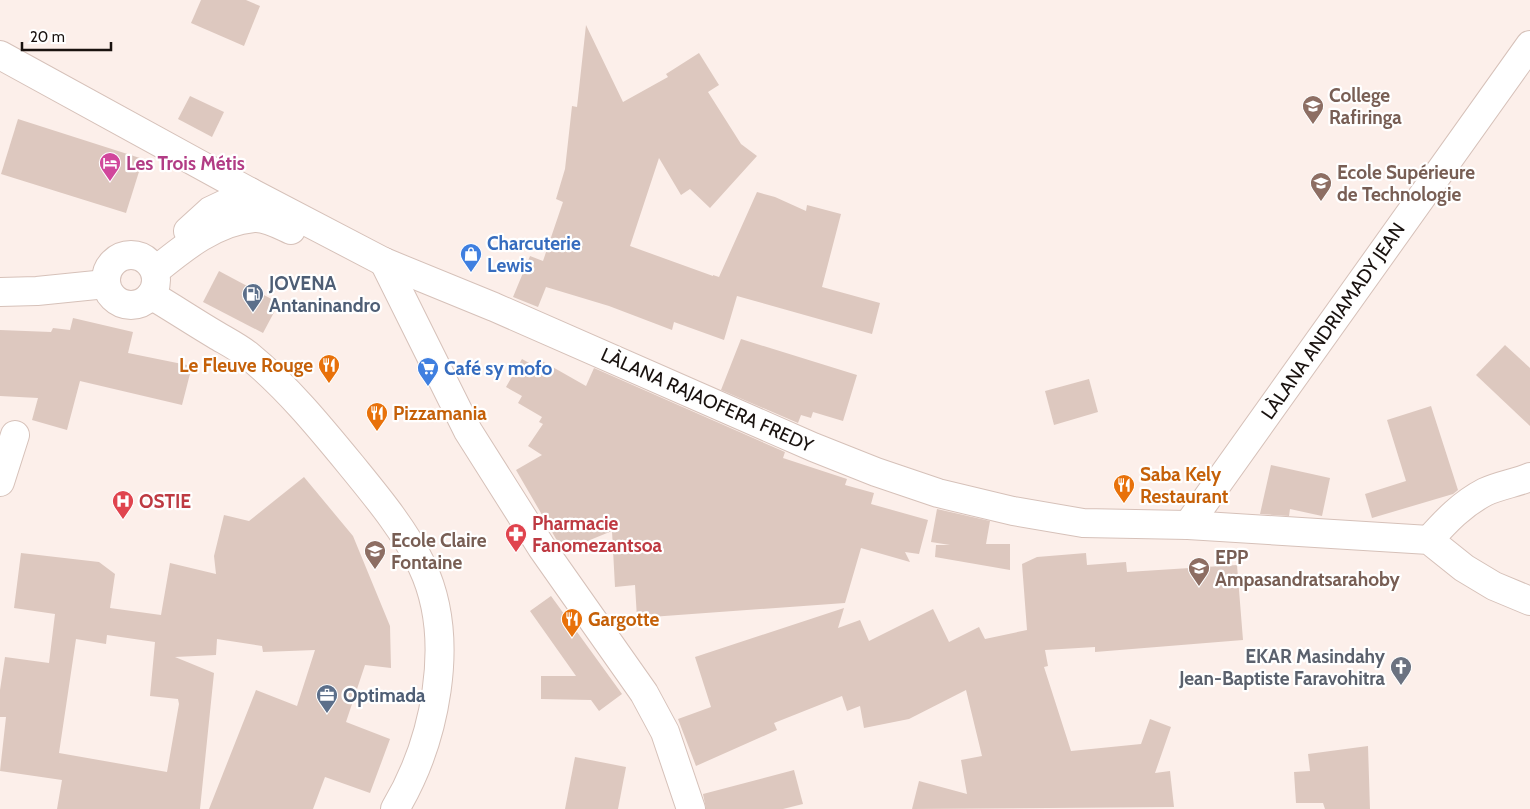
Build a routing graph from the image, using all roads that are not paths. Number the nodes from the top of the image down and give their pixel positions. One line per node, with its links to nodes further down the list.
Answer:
1 (1530, 45): 11 (street, LÀLANA ANDRIAMADY JEAN)
2 (0, 55): 3 (street, LÀLANA RAJAOFERA FREDY)
3 (250, 192): 4 (street, LÀLANA RAJAOFERA FREDY); 5 (street)
4 (384, 262): 5 (street); 11 (street, LÀLANA RAJAOFERA FREDY); 15 (street)
5 (152, 276): 6 (street); 6 (street); 14 (street)
6 (106, 284): 7 (street)
7 (0, 292)
8 (15, 435): 10 (street)
9 (1530, 476): 12 (street)
10 (0, 482)
11 (1188, 525): 12 (street, LÀLANA RAJAOFERA FREDY)
12 (1429, 540): 13 (street)
13 (1530, 601)
14 (394, 809)
15 (691, 809)

